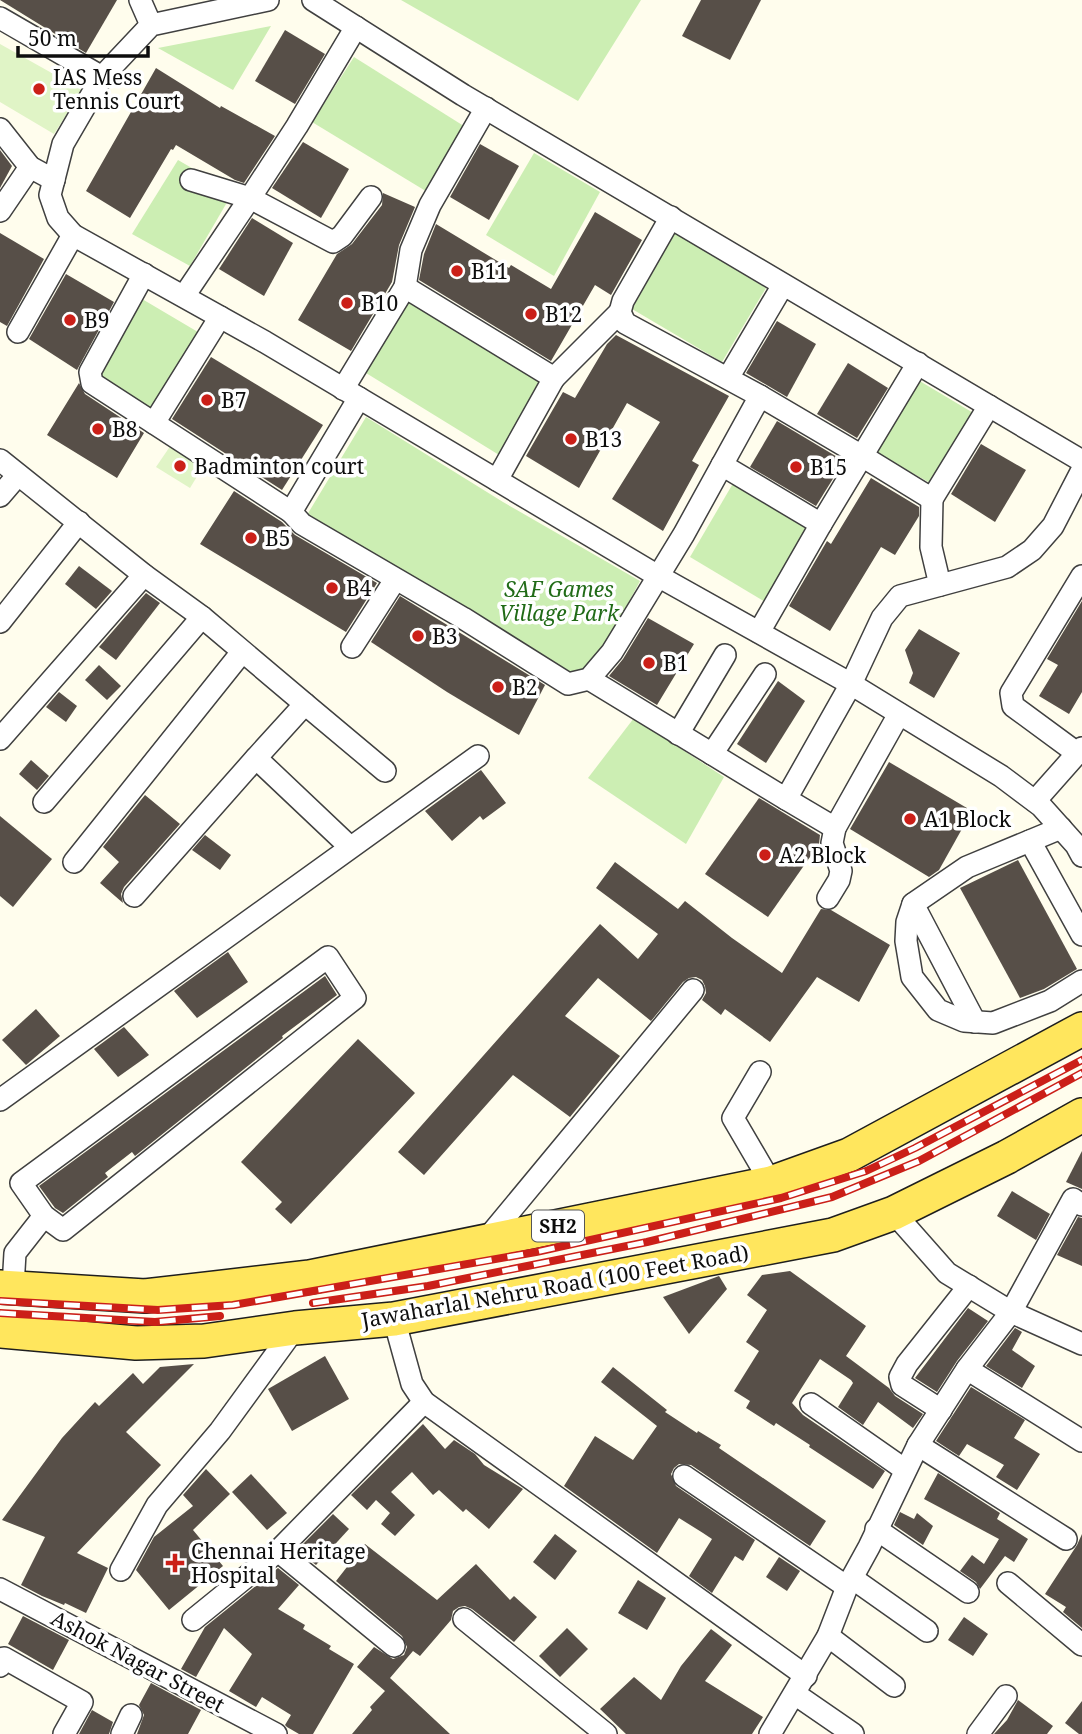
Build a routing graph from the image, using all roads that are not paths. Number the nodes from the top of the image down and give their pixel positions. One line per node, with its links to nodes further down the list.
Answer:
1 (141, 0): 5 (street)
2 (268, 0): 5 (street)
3 (313, 0): 6 (street)
4 (0, 18): 7 (street)
5 (150, 25): 7 (street)
6 (356, 27): 8 (street); 14 (street)
7 (102, 77): 11 (street)
8 (486, 108): 16 (street); 20 (street)
9 (0, 129): 10 (street)
10 (30, 167): 11 (street); 15 (street)
11 (54, 180): 17 (street)
12 (191, 180): 14 (street)
13 (371, 197): 14 (street)
14 (250, 198): 21 (street)
15 (0, 211)
16 (671, 217): 19 (street); 22 (street)
17 (74, 235): 18 (street); 24 (street)
18 (144, 274): 21 (street); 31 (street)
19 (783, 285): 25 (street); 27 (street)
20 (405, 287): 26 (street); 28 (street)
21 (184, 296): 23 (street)
22 (620, 312): 26 (street); 27 (street)
23 (220, 317): 28 (street); 31 (street)
24 (18, 332)
25 (918, 363): 30 (street); 32 (street)
26 (554, 377): 38 (street)
27 (728, 378): 29 (street)
28 (351, 393): 38 (street); 41 (street)
29 (760, 396): 32 (street); 35 (street)
30 (989, 405): 34 (street); 40 (street)
31 (154, 424): 41 (street)
32 (862, 456): 40 (street); 43 (street)
33 (0, 460): 37 (street)
34 (1082, 461)
35 (722, 465): 43 (street); 45 (street)
36 (1082, 470): 48 (street)
37 (18, 475): 39 (street); 42 (street)
38 (497, 480): 45 (street)
39 (0, 496)
40 (932, 499): 48 (street)
41 (291, 512): 47 (street)
42 (79, 522): 44 (street); 50 (street)
43 (821, 524): 51 (street)
44 (144, 575): 49 (street); 61 (street)
45 (658, 576): 51 (street); 56 (street)
46 (1082, 576): 64 (street)
47 (395, 580): 52 (street); 56 (street)
48 (940, 585): 57 (street)
49 (202, 617): 53 (street); 68 (street)
50 (0, 622)
51 (759, 632): 57 (street)
52 (352, 647)
53 (242, 652): 58 (street); 75 (street)
54 (725, 655): 60 (street)
55 (765, 674): 62 (street)
56 (589, 679): 60 (street)
57 (851, 684): 59 (street); 67 (street)
58 (305, 704): 65 (street); 66 (street)
59 (899, 715): 69 (street); 70 (street)
60 (678, 734): 62 (street)
61 (0, 739)
62 (712, 754): 67 (street)
63 (478, 756): 73 (street)
64 (1078, 756): 69 (street)
65 (256, 758): 73 (street); 76 (street)
66 (385, 771)
67 (786, 799): 70 (street)
68 (44, 802)
69 (1035, 802): 71 (street)
70 (835, 828): 77 (street)
71 (1061, 828): 72 (street); 74 (street)
72 (1030, 841): 78 (street); 79 (street)
73 (350, 847): 85 (street)
74 (1082, 856)
75 (74, 862)
76 (134, 896)
77 (828, 898)
78 (913, 904): 82 (street); 82 (street)
79 (1082, 935)
80 (1082, 981): 82 (street)
81 (693, 990): 91 (street)
82 (975, 1022)
83 (1082, 1029): 87 (main road, SH2)
84 (760, 1073): 87 (street)
85 (0, 1100)
86 (1082, 1115): 89 (main road, Jawaharlal Nehru Road (100 Feet Road))
87 (771, 1183): 91 (main road, SH2)
88 (1082, 1205): 94 (street)
89 (894, 1213): 92 (street); 95 (main road, Jawaharlal Nehru Road (100 Feet Road))
90 (44, 1216): 90 (street); 93 (street)
91 (486, 1240): 93 (main road, SH2)
92 (969, 1286): 94 (street); 102 (street)
93 (6, 1287)
94 (1011, 1312): 98 (street); 99 (street)
95 (394, 1319): 96 (main road, Jawaharlal Nehru Road (100 Feet Road)); 100 (street)
96 (295, 1328): 97 (main road, Jawaharlal Nehru Road (100 Feet Road)); 110 (street)
97 (0, 1331)
98 (1082, 1344)
99 (967, 1369): 102 (street); 103 (street)
100 (424, 1402): 109 (street); 122 (street)
101 (811, 1404): 105 (street)
102 (940, 1410): 104 (street)
103 (1082, 1441)
104 (918, 1445): 105 (street); 108 (street)
105 (904, 1469): 107 (street)
106 (684, 1476): 111 (street)
107 (876, 1529): 111 (street); 114 (street)
108 (1066, 1539)
109 (278, 1551): 116 (street); 120 (street)
110 (121, 1570)
111 (849, 1582): 117 (street); 118 (street)
112 (1008, 1583): 119 (street)
113 (0, 1589): 127 (street, Ashok Nagar Street)
114 (968, 1592)
115 (464, 1619): 128 (street)
116 (192, 1620)
117 (926, 1631)
118 (828, 1636): 122 (street); 123 (street)
119 (1082, 1645)
120 (394, 1646)
121 (0, 1666): 126 (street)
122 (806, 1676): 124 (street)
123 (894, 1686)
124 (795, 1694): 129 (street); 130 (street)
125 (1006, 1696): 131 (street)
126 (64, 1734)
127 (276, 1734)
128 (606, 1734)
129 (771, 1734)
130 (853, 1734)
131 (978, 1734)

